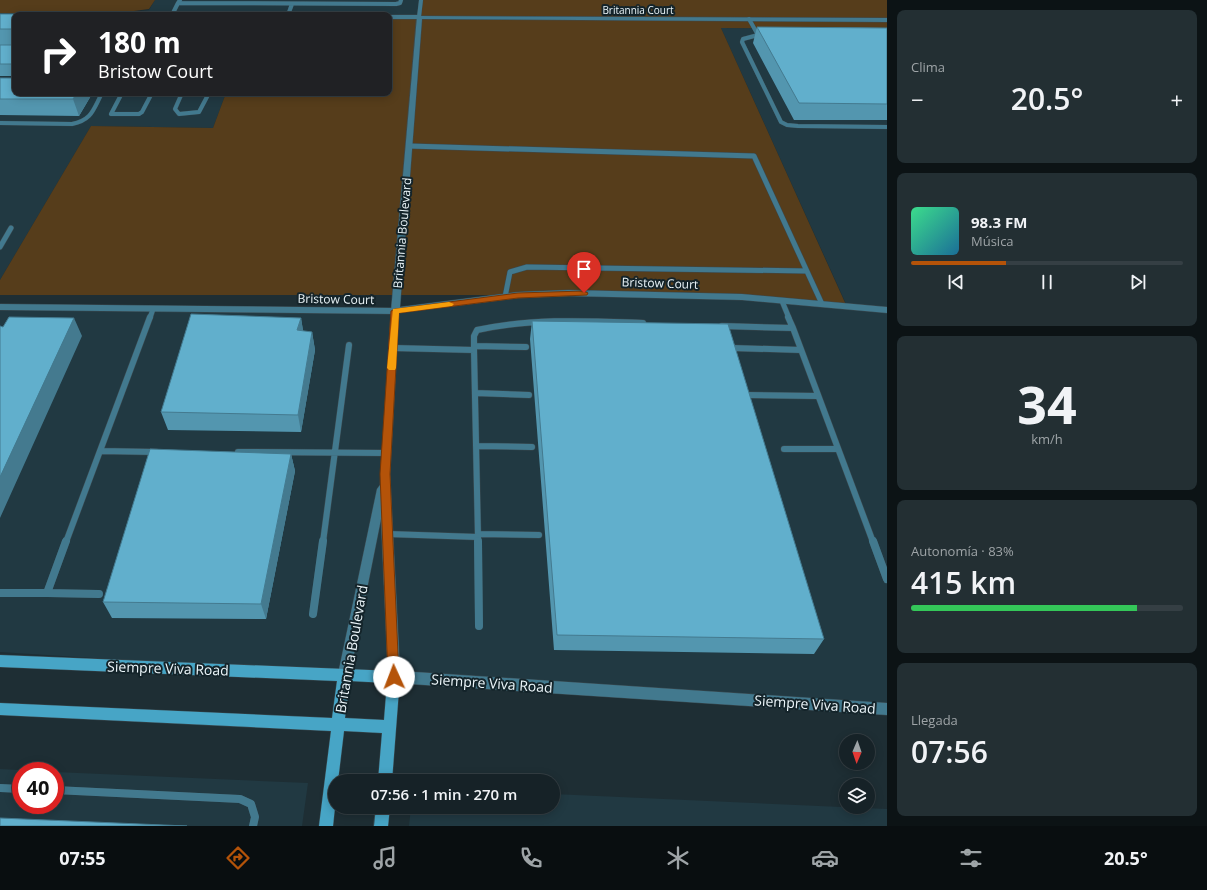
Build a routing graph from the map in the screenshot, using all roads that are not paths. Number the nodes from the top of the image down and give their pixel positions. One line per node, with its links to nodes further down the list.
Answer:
1 (401, 0): 4 (lane)
2 (421, 0): 8 (lane)
3 (179, 2): 4 (lane); 5 (lane)
4 (292, 4): 6 (lane)
5 (174, 12)
6 (289, 12)
7 (392, 17): 8 (street, Britannia Court)
8 (419, 17): 9 (street, Britannia Court); 20 (street, Britannia Boulevard)
9 (749, 19): 10 (street, Britannia Court); 11 (lane)
10 (887, 20)
11 (758, 35): 12 (lane); 19 (lane)
12 (765, 35)
13 (100, 96): 18 (lane)
14 (120, 96): 15 (lane)
15 (150, 96)
16 (181, 96): 17 (lane)
17 (207, 96)
18 (0, 124)
19 (887, 127)
20 (409, 146): 23 (lane); 30 (street, Britannia Boulevard)
21 (11, 228): 22 (lane)
22 (0, 247)
23 (806, 271): 24 (lane); 26 (lane)
24 (505, 297): 25 (street, Bristow Court); 30 (street, Bristow Court)
25 (782, 301): 26 (street, Bristow Court); 33 (lane)
26 (822, 304): 29 (street, Bristow Court)
27 (0, 307): 28 (street, Bristow Court)
28 (153, 309): 30 (street, Bristow Court); 48 (lane)
29 (887, 310)
30 (395, 311): 36 (street, Britannia Boulevard)
31 (653, 323): 37 (lane)
32 (715, 325): 33 (lane)
33 (793, 328): 39 (lane)
34 (349, 345): 51 (lane)
35 (526, 347): 37 (lane)
36 (393, 348): 37 (lane); 52 (street, Britannia Boulevard)
37 (474, 348): 40 (lane)
38 (732, 348): 39 (lane)
39 (801, 350): 43 (lane)
40 (475, 393): 41 (lane); 44 (lane)
41 (529, 395)
42 (746, 396): 43 (lane)
43 (818, 396): 47 (lane)
44 (476, 446): 45 (lane); 55 (lane)
45 (532, 447)
46 (784, 448): 47 (lane)
47 (838, 449): 57 (lane)
48 (100, 451): 49 (lane); 59 (lane)
49 (163, 452)
50 (233, 452): 51 (lane)
51 (335, 453): 52 (lane); 61 (lane)
52 (386, 453): 53 (street, Britannia Boulevard)
53 (385, 474): 54 (street, Britannia Boulevard); 64 (street, Britannia Boulevard)
54 (388, 534): 55 (lane); 65 (street, Britannia Boulevard)
55 (478, 535): 56 (lane); 62 (lane)
56 (539, 536)
57 (887, 579)
58 (0, 592): 59 (lane)
59 (47, 593): 60 (lane)
60 (99, 594)
61 (313, 614)
62 (479, 626)
63 (0, 661): 64 (main road, Siempre Viva Road)
64 (344, 674): 65 (main road, Siempre Viva Road); 68 (main road, Britannia Boulevard)
65 (394, 677): 67 (street, Siempre Viva Road); 69 (main road, Britannia Boulevard)
66 (0, 709): 68 (main road)
67 (887, 709)
68 (338, 725): 69 (main road); 76 (main road, Britannia Boulevard)
69 (390, 727): 70 (main road, Britannia Boulevard)
70 (386, 774)
71 (0, 788): 72 (lane)
72 (12, 789)
73 (64, 790): 75 (lane)
74 (382, 814): 77 (main road)
75 (253, 826)
76 (326, 826)
77 (381, 826)

